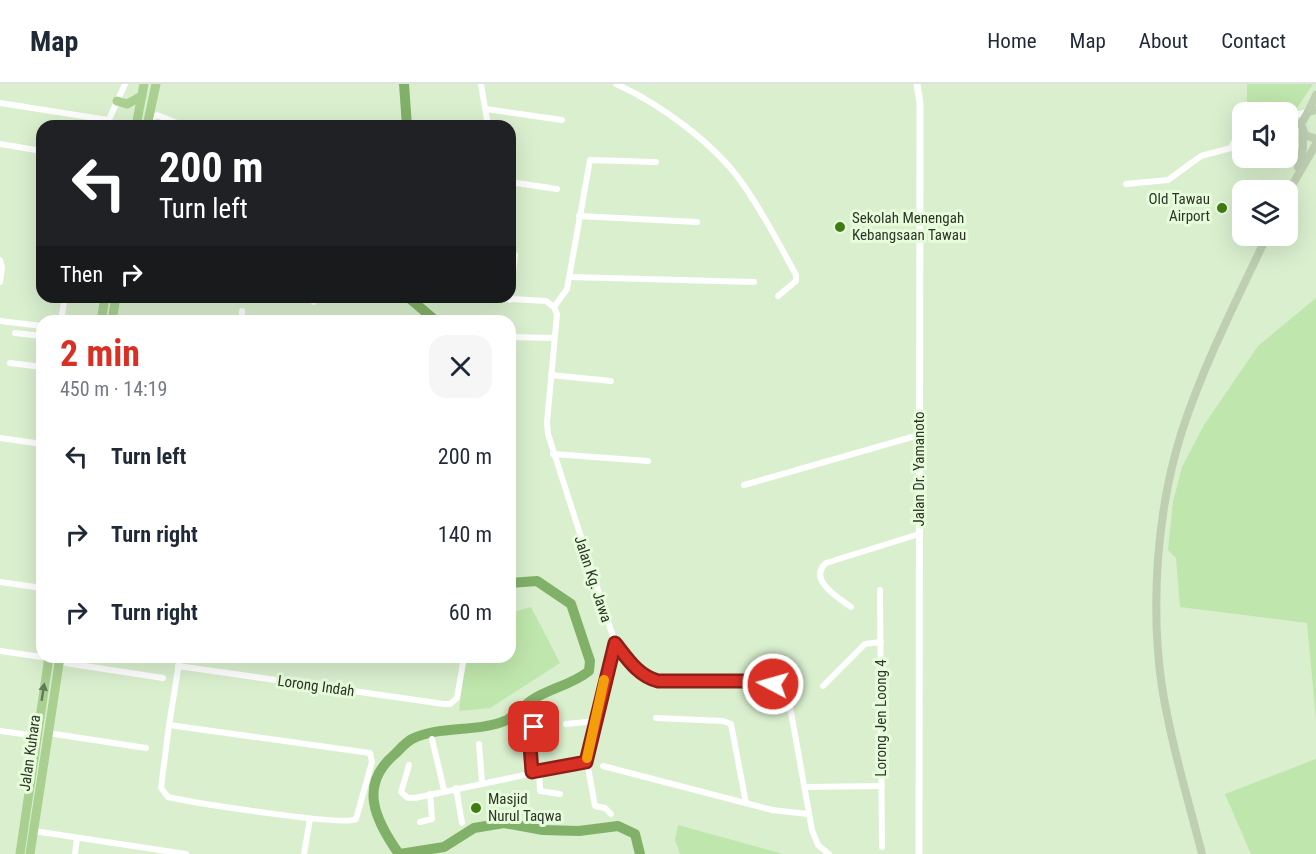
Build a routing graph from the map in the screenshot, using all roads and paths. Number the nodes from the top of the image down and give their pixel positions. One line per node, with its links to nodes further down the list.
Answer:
1 (125, 84): 10 (street)
2 (144, 84): 9 (main road)
3 (156, 84): 17 (main road)
4 (482, 84): 12 (street)
5 (616, 84): 7 (street)
6 (916, 84): 57 (street, Jalan Dr. Yamanoto)
7 (624, 86): 42 (street)
8 (1316, 95): 13 (main road)
9 (142, 96): 10 (main road); 16 (main road)
10 (117, 101): 15 (street)
11 (0, 103): 14 (street)
12 (486, 109): 20 (street); 21 (street)
13 (1312, 111): 23 (main road)
14 (91, 120)
15 (108, 120)
16 (137, 120)
17 (149, 120)
18 (151, 120): 19 (street)
19 (170, 120)
20 (487, 120)
21 (562, 120)
22 (1298, 126): 23 (street)
23 (1302, 129): 24 (main road); 30 (main road)
24 (1316, 139)
25 (0, 144): 28 (street)
26 (1316, 144): 30 (main road)
27 (1232, 147): 33 (street)
28 (36, 150)
29 (656, 162): 35 (street)
30 (1295, 176): 31 (main road)
31 (1293, 180)
32 (516, 183): 34 (street)
33 (1126, 184)
34 (557, 189)
35 (579, 216): 36 (street); 39 (street)
36 (697, 222)
37 (1263, 246): 121 (main road)
38 (0, 260): 40 (street)
39 (570, 278): 41 (street); 44 (street)
40 (0, 282)
41 (754, 282)
42 (778, 296)
43 (516, 300): 44 (street)
44 (554, 306): 52 (street, Jalan Kg. Jawa)
45 (242, 311): 46 (street)
46 (242, 315)
47 (0, 321): 48 (street)
48 (36, 325)
49 (15, 333): 50 (street)
50 (36, 335)
51 (516, 337): 52 (street)
52 (554, 338): 55 (street, Jalan Kg. Jawa)
53 (10, 363): 54 (street)
54 (36, 366)
55 (551, 375): 56 (street); 60 (street, Jalan Kg. Jawa)
56 (611, 381)
57 (919, 435): 62 (street); 63 (street, Jalan Dr. Yamanoto)
58 (0, 438): 59 (street)
59 (36, 443)
60 (553, 454): 61 (street); 69 (street, Jalan Kg. Jawa)
61 (648, 461)
62 (744, 485)
63 (919, 534): 67 (street); 120 (street, Jalan Dr. Yamanoto)
64 (0, 582): 65 (street)
65 (36, 587)
66 (880, 590): 68 (street, Lorong Jen Loong 4)
67 (850, 606)
68 (881, 642): 79 (street); 97 (street, Lorong Jen Loong 4)
69 (615, 643): 81 (street); 98 (street, Jalan Kg. Jawa)
70 (0, 651): 71 (street)
71 (36, 656)
72 (45, 663): 87 (main road, Jalan Kuhara, one-way to 72)
73 (59, 663): 86 (main road, Jalan Kuhara)
74 (76, 663): 78 (street)
75 (179, 663): 77 (street)
76 (463, 663): 77 (street, Lorong Indah)
77 (178, 666): 82 (street)
78 (163, 678)
79 (823, 686)
80 (656, 718): 103 (street)
81 (596, 721): 83 (street); 91 (street)
82 (170, 724): 106 (street); 106 (street)
83 (566, 724)
84 (534, 727): 95 (street)
85 (0, 731): 87 (street)
86 (48, 733): 90 (street); 109 (main road, Jalan Kuhara)
87 (37, 736): 113 (main road, Jalan Kuhara)
88 (432, 739): 100 (street)
89 (479, 744): 96 (street)
90 (146, 748)
91 (586, 762): 94 (street); 104 (street)
92 (410, 765): 101 (street)
93 (603, 766): 103 (street)
94 (539, 771): 95 (street); 102 (street)
95 (532, 772): 96 (street)
96 (482, 782): 99 (street)
97 (882, 786): 98 (street); 112 (street, Lorong Jen Loong 4)
98 (804, 787): 105 (street, Jalan Kg. Jawa)
99 (456, 788): 100 (street); 108 (street)
100 (444, 790): 101 (street)
101 (430, 794): 107 (street)
102 (560, 794)
103 (746, 803): 105 (street)
104 (611, 814)
105 (808, 814): 119 (street, Jalan Kg. Jawa)
106 (310, 819): 118 (street)
107 (420, 822)
108 (462, 823)
109 (34, 831): 110 (street); 114 (main road, Jalan Kuhara)
110 (77, 838): 111 (street); 115 (street)
111 (133, 846): 116 (street); 117 (street)
112 (882, 847)
113 (20, 854)
114 (30, 854)
115 (75, 854)
116 (131, 854)
117 (186, 854)
118 (304, 854)
119 (829, 854)
120 (919, 854)
121 (1202, 854)

